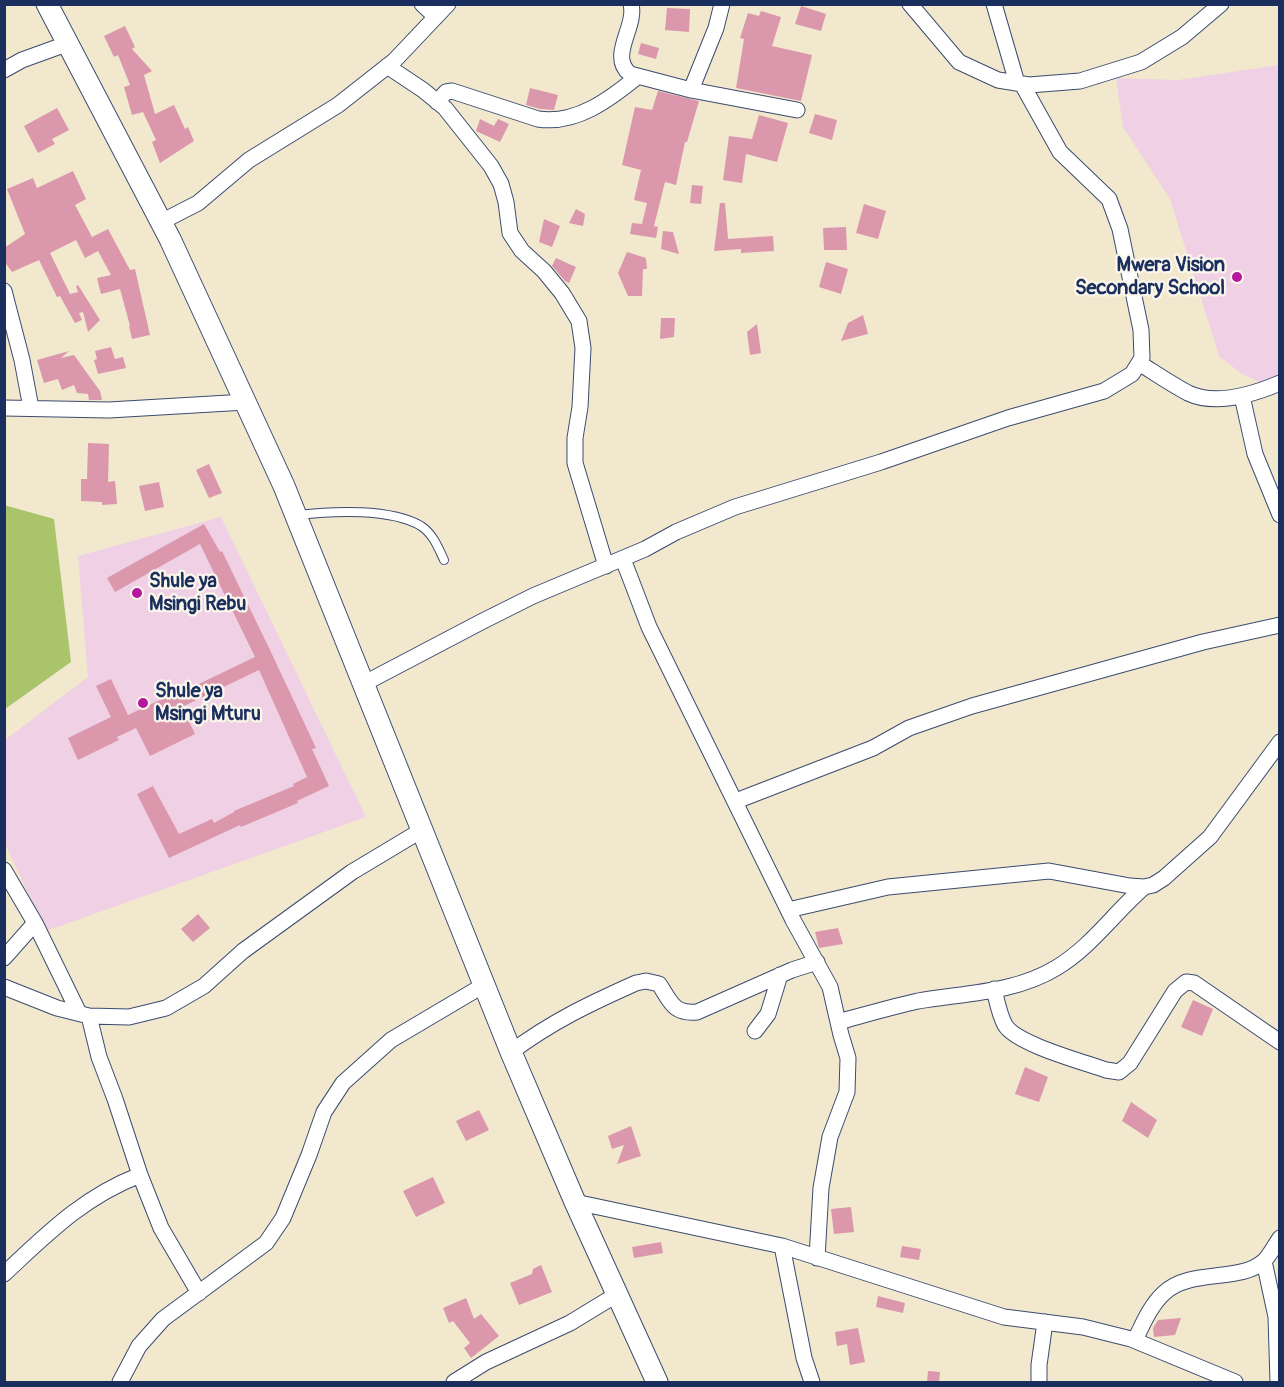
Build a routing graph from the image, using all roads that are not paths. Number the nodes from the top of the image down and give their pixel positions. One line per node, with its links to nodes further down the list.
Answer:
1 (47, 4): 10 (main road)
2 (422, 4): 9 (street)
3 (448, 4): 9 (street)
4 (631, 4): 13 (street)
5 (722, 4): 15 (street)
6 (910, 4): 14 (street)
7 (994, 4): 14 (street)
8 (1221, 4): 14 (street)
9 (436, 16): 11 (street)
10 (69, 43): 12 (street); 18 (main road)
11 (387, 66): 16 (street); 18 (street)
12 (4, 70)
13 (637, 77): 15 (street); 16 (street)
14 (1019, 83): 20 (street)
15 (691, 90): 17 (street)
16 (437, 102): 30 (street)
17 (797, 110)
18 (161, 222): 23 (main road)
19 (4, 291): 25 (street)
20 (1139, 363): 22 (street); 28 (street)
21 (1280, 383): 22 (street)
22 (1242, 396): 27 (street)
23 (246, 402): 25 (street); 26 (main road)
24 (4, 408): 25 (street)
25 (31, 408)
26 (296, 515): 29 (lane); 32 (main road)
27 (1280, 515)
28 (623, 559): 30 (street); 34 (street)
29 (444, 560)
30 (606, 566): 32 (street)
31 (1280, 625): 34 (street)
32 (363, 684): 35 (main road)
33 (1277, 753): 37 (street)
34 (736, 801): 38 (street)
35 (422, 830): 43 (main road); 46 (street)
36 (4, 870): 39 (street)
37 (1144, 887): 38 (street); 45 (street)
38 (788, 910): 41 (street)
39 (35, 923): 40 (street); 46 (street)
40 (4, 958)
41 (817, 962): 42 (street); 47 (street)
42 (780, 975): 48 (street); 50 (street)
43 (484, 985): 50 (main road); 58 (street)
44 (4, 987): 46 (street)
45 (994, 989): 47 (street); 49 (street)
46 (84, 1015): 51 (street)
47 (838, 1022): 55 (street)
48 (755, 1031)
49 (1280, 1042)
50 (511, 1052): 52 (main road)
51 (140, 1176): 57 (street); 58 (street)
52 (575, 1202): 54 (street); 59 (main road)
53 (1280, 1238): 56 (street)
54 (782, 1246): 55 (street); 66 (street)
55 (816, 1258): 60 (street)
56 (1264, 1261): 61 (street); 69 (street)
57 (4, 1274)
58 (199, 1293): 63 (street)
59 (616, 1295): 64 (street); 65 (main road)
60 (1045, 1322): 61 (street); 67 (street)
61 (1135, 1340): 62 (street)
62 (1208, 1377): 68 (street)
63 (120, 1383)
64 (454, 1383)
65 (657, 1383)
66 (812, 1383)
67 (1039, 1383)
68 (1235, 1383)
69 (1278, 1383)

